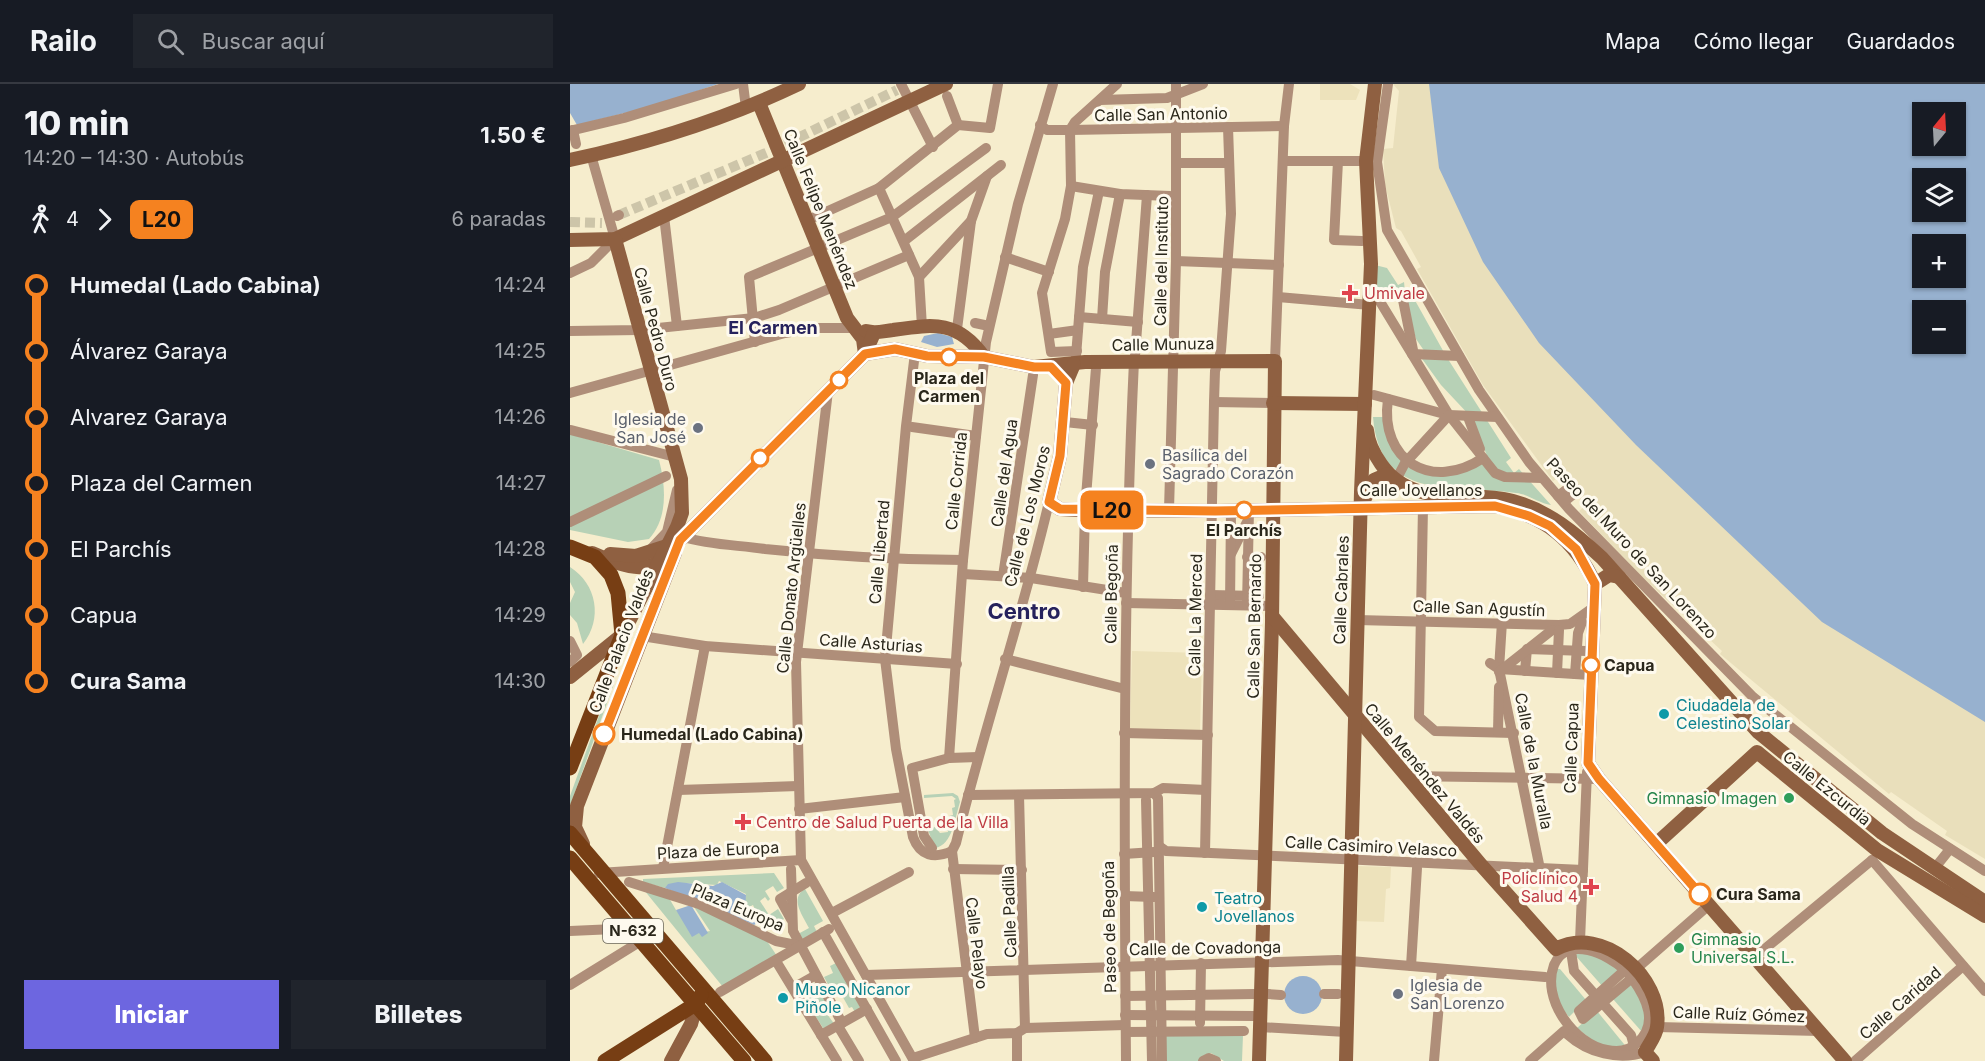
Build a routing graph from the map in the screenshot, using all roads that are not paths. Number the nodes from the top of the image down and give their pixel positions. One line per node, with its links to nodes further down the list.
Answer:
1 (736, 84): 22 (street)
2 (743, 84): 16 (street)
3 (901, 84): 14 (street)
4 (998, 84): 17 (street)
5 (1053, 84): 18 (street, Calle Corrida)
6 (1117, 84): 15 (street)
7 (1203, 84): 12 (street)
8 (1289, 84): 19 (street, Calle San Bernardo)
9 (1375, 84): 32 (main road, Calle Cabrales)
10 (1388, 84): 62 (street, Paseo del Muro de San Lorenzo)
11 (794, 85): 16 (main road)
12 (1176, 89): 15 (street); 21 (street, Calle del Instituto)
13 (946, 90): 14 (main road); 17 (street)
14 (909, 100): 25 (street); 27 (main road)
15 (1100, 100): 23 (street)
16 (753, 105): 27 (main road, Calle Felipe Menéndez); 28 (main road)
17 (958, 125): 25 (street)
18 (1040, 125): 23 (street, Calle San Antonio); 53 (street, Calle Corrida)
19 (1284, 126): 20 (street, Calle San Antonio); 30 (street, Calle San Bernardo)
20 (1228, 128): 21 (street, Calle San Antonio); 34 (street, Calle La Merced)
21 (1176, 129): 23 (street, Calle San Antonio); 54 (street, Calle del Instituto)
22 (572, 130): 24 (street)
23 (1070, 130): 37 (street)
24 (576, 144)
25 (933, 147): 38 (street)
26 (986, 148): 44 (street)
27 (777, 153): 43 (main road); 45 (main road, Calle Felipe Menéndez)
28 (591, 155): 29 (main road); 47 (street, Calle Pedro Duro)
29 (570, 160)
30 (1283, 161): 31 (street); 56 (street, Calle San Bernardo)
31 (1338, 161): 32 (street); 49 (street)
32 (1366, 161): 64 (main road, Calle Cabrales)
33 (1181, 163): 34 (street)
34 (1229, 163): 55 (street, Calle La Merced)
35 (1001, 165): 36 (street)
36 (987, 176): 46 (street); 50 (street)
37 (1071, 186): 39 (street); 57 (street)
38 (879, 188): 44 (street); 45 (street)
39 (1099, 191): 40 (street); 69 (street)
40 (1120, 194): 41 (street); 66 (street)
41 (1147, 195): 42 (street); 67 (street, Calle Begoña)
42 (1170, 196)
43 (664, 216): 47 (main road); 70 (street)
44 (892, 218): 50 (street); 51 (street)
45 (808, 220): 51 (main road, Calle Felipe Menéndez)
46 (971, 221): 59 (street); 76 (street)
47 (615, 239): 48 (main road); 58 (street); 74 (main road, Calle Pedro Duro)
48 (570, 240)
49 (1362, 240)
50 (904, 241): 52 (street)
51 (820, 249): 60 (main road, Calle Felipe Menéndez); 65 (street)
52 (909, 255): 59 (street); 60 (street)
53 (1005, 257): 57 (street); 71 (street, Calle Corrida)
54 (1176, 261): 55 (street); 89 (street, Calle del Instituto)
55 (1229, 262): 56 (street); 88 (street, Calle La Merced)
56 (1279, 265): 63 (street, Calle San Bernardo)
57 (1049, 272): 77 (street)
58 (570, 273)
59 (919, 277): 72 (street)
60 (835, 288): 65 (street); 73 (main road, Calle Felipe Menéndez)
61 (1402, 295): 62 (street); 64 (street); 82 (street)
62 (1424, 295): 83 (street, Paseo del Muro de San Lorenzo)
63 (1278, 297): 64 (street); 90 (street, Calle San Bernardo)
64 (1372, 298): 82 (street); 98 (main road, Calle Cabrales)
65 (754, 318): 70 (street); 79 (street)
66 (1102, 319): 67 (street); 69 (street)
67 (1138, 322): 87 (street, Calle Begoña)
68 (975, 323): 71 (street)
69 (1078, 323): 77 (street); 86 (street)
70 (677, 326): 74 (street)
71 (990, 326): 85 (street, Calle Corrida)
72 (920, 327): 76 (main road); 78 (main road); 80 (main road)
73 (852, 328): 78 (main road); 79 (street); 81 (main road, Calle Felipe Menéndez)
74 (639, 330): 75 (street); 93 (main road, Calle Pedro Duro)
75 (570, 331)
76 (960, 332): 84 (main road); 85 (main road)
77 (1048, 332): 86 (street)
78 (874, 333): 81 (main road)
79 (755, 342): 93 (street)
80 (914, 353): 81 (main road, Calle Munuza); 84 (main road, Calle Munuza); 139 (street, Calle Libertad)
81 (865, 354): 96 (main road)
82 (1415, 356): 83 (street); 102 (street)
83 (1459, 356): 104 (street, Paseo del Muro de San Lorenzo)
84 (948, 357): 85 (main road, Calle Munuza)
85 (984, 357): 92 (main road, Calle Munuza); 109 (street, Calle Corrida)
86 (1076, 357): 87 (main road, Calle Munuza); 92 (main road, Calle Munuza); 95 (main road, Calle de Los Moros)
87 (1135, 358): 89 (main road, Calle Munuza); 121 (street, Calle Begoña)
88 (1218, 360): 89 (main road, Calle Munuza); 90 (main road, Calle Munuza); 100 (street, Calle La Merced)
89 (1174, 361): 122 (street, Calle del Instituto)
90 (1275, 361): 101 (main road, Calle San Bernardo)
91 (1096, 368): 106 (street)
92 (1054, 369): 95 (main road)
93 (651, 371): 97 (street); 110 (main road, Calle Pedro Duro)
94 (1034, 375): 142 (street, Calle del Agua)
95 (1066, 383): 105 (main road, Calle de Los Moros)
96 (828, 391): 129 (main road); 132 (street, Calle Donato Argüelles)
97 (570, 393)
98 (1369, 399): 99 (street); 101 (main road); 114 (main road); 118 (main road, Calle Cabrales)
99 (1388, 399): 102 (street); 112 (street)
100 (1214, 402): 101 (street); 123 (street, Calle La Merced)
101 (1273, 403): 124 (main road, Calle San Bernardo)
102 (1449, 415): 103 (street); 111 (street); 112 (street)
103 (1470, 417): 104 (street); 111 (street)
104 (1497, 417): 115 (street, Paseo del Muro de San Lorenzo)
105 (1065, 422): 106 (street); 117 (main road, Calle de Los Moros)
106 (1093, 425): 120 (street)
107 (912, 427): 109 (street)
108 (571, 430): 110 (street)
109 (976, 436): 138 (street, Calle Corrida)
110 (675, 457): 116 (main road, Calle Pedro Duro)
111 (1484, 459): 112 (street); 115 (street)
112 (1406, 462): 114 (street)
113 (666, 477): 127 (street)
114 (1392, 477): 118 (main road); 145 (main road)
115 (1542, 478): 208 (street, Paseo del Muro de San Lorenzo)
116 (681, 479): 129 (main road, Calle Pedro Duro); 133 (street)
117 (1049, 502): 120 (main road, Calle Jovellanos); 144 (street, Calle de Los Moros)
118 (1360, 507): 119 (main road, Calle Jovellanos); 124 (main road, Calle Jovellanos); 156 (main road, Calle Cabrales)
119 (1423, 507): 146 (main road, Calle Jovellanos); 157 (street)
120 (1085, 510): 121 (main road, Calle Jovellanos); 147 (street)
121 (1128, 510): 122 (main road, Calle Jovellanos); 149 (street, Calle Begoña)
122 (1169, 510): 123 (main road, Calle Jovellanos)
123 (1211, 510): 125 (main road, Calle Jovellanos); 134 (street, Calle La Merced)
124 (1273, 510): 126 (main road, Calle Jovellanos); 155 (main road, Calle San Bernardo)
125 (1231, 515): 126 (main road, Calle Jovellanos); 128 (street); 135 (street)
126 (1249, 515): 128 (street); 136 (street)
127 (570, 522)
128 (1239, 539): 135 (street); 136 (street)
129 (677, 541): 132 (street); 133 (main road); 140 (main road, Calle Palacio Valdés); 160 (main road, Calle Palacio Valdés)
130 (570, 547): 131 (main road)
131 (587, 551): 133 (main road); 140 (main road); 152 (main road)
132 (808, 554): 139 (street); 167 (street, Calle Donato Argüelles)
133 (636, 556)
134 (1210, 557): 135 (street); 150 (street, Calle La Merced)
135 (1230, 557): 143 (street); 151 (street)
136 (1247, 557): 137 (street); 143 (street)
137 (1261, 557)
138 (963, 560): 139 (street); 141 (street, Calle Corrida)
139 (893, 561): 168 (street, Calle Libertad)
140 (656, 566): 161 (main road, Calle Palacio Valdés)
141 (963, 574): 142 (street); 172 (street, Calle Corrida)
142 (1003, 576): 144 (street)
143 (1247, 576): 153 (street)
144 (1031, 578): 147 (street); 169 (street, Calle de Los Moros)
145 (1619, 578): 146 (main road); 183 (main road)
146 (1595, 584): 154 (main road, Calle Capua)
147 (1083, 587): 149 (street)
148 (1259, 596): 153 (street)
149 (1126, 598): 150 (street); 179 (street, Calle Begoña)
150 (1210, 600): 151 (street); 185 (street, Calle La Merced)
151 (1230, 600): 153 (street)
152 (619, 601): 161 (main road); 171 (main road)
153 (1247, 601): 155 (street)
154 (1594, 607): 158 (street, Calle San Agustín); 177 (main road, Calle Capua)
155 (1272, 611): 180 (main road, Calle Menéndez Valdés); 216 (main road, Calle San Bernardo)
156 (1357, 620): 157 (street, Calle San Agustín); 180 (main road, Calle Cabrales)
157 (1421, 621): 158 (street, Calle San Agustín); 181 (street)
158 (1502, 622): 173 (street)
159 (1582, 622): 166 (street)
160 (644, 633): 163 (street, Calle Asturias); 213 (main road, Calle Palacio Valdés)
161 (622, 635): 171 (main road); 189 (main road, Calle Palacio Valdés)
162 (570, 641): 170 (street)
163 (705, 646): 167 (street, Calle Asturias); 196 (street)
164 (1527, 649): 165 (street); 165 (street); 173 (street); 174 (street)
165 (1558, 650): 166 (street); 175 (street)
166 (1582, 651): 176 (street)
167 (797, 653): 168 (street, Calle Asturias); 195 (street, Calle Donato Argüelles)
168 (885, 659): 172 (street, Calle Asturias); 192 (street, Calle Libertad)
169 (1005, 659): 179 (street); 187 (street, Calle de Los Moros)
170 (570, 662)
171 (585, 663): 178 (main road)
172 (957, 664): 188 (street, Calle Corrida)
173 (1495, 666): 174 (street); 181 (street); 182 (street, Calle de la Muralla)
174 (1525, 671): 175 (street)
175 (1557, 673): 176 (street)
176 (1575, 674): 177 (street)
177 (1590, 675): 194 (main road, Calle Capua)
178 (570, 676)
179 (1125, 689): 184 (street, Calle Begoña)
180 (1354, 714): 191 (main road, Calle Menéndez Valdés); 219 (main road, Calle Cabrales)
181 (1498, 732): 182 (street)
182 (1514, 732): 193 (street, Calle de la Muralla)
183 (1758, 732): 186 (street); 205 (main road)
184 (1124, 733): 185 (street); 198 (street, Calle Begoña)
185 (1208, 735): 197 (street, Calle La Merced)
186 (1757, 752): 206 (main road); 215 (main road, Calle Ezcurdia)
187 (977, 757): 188 (street); 199 (street, Calle de Los Moros)
188 (950, 758): 190 (street)
189 (570, 768)
190 (912, 768): 192 (street); 207 (street)
191 (1406, 776): 193 (street); 221 (main road, Calle Menéndez Valdés)
192 (901, 778): 202 (street, Calle Libertad)
193 (1521, 778): 194 (street); 226 (street, Calle de la Muralla)
194 (1593, 779): 206 (main road); 228 (street, Calle Capua)
195 (798, 786): 196 (street); 203 (street, Calle Donato Argüelles)
196 (678, 790): 222 (street)
197 (1206, 790): 201 (street); 212 (street, Calle La Merced)
198 (1123, 792): 200 (street); 201 (street); 214 (street, Paseo de Begoña)
199 (968, 795): 200 (street); 210 (street, Calle Pelayo)
200 (1019, 795): 227 (street, Calle Padilla)
201 (1150, 796): 209 (street); 211 (street)
202 (905, 797): 203 (street); 210 (street, Calle Libertad)
203 (799, 809): 218 (street, Calle Donato Argüelles)
204 (570, 833): 213 (main road, N-632)
205 (1882, 833): 215 (street); 240 (main road)
206 (1656, 844): 241 (main road)
207 (932, 848)
208 (1950, 849): 220 (street); 230 (street, Paseo del Muro de San Lorenzo)
209 (1162, 850): 211 (street, Calle Casimiro Velasco); 212 (street, Calle Casimiro Velasco); 239 (street)
210 (952, 851): 225 (street, Calle Pelayo)
211 (1147, 852): 214 (street, Calle Casimiro Velasco); 238 (street)
212 (1205, 853): 216 (street, Calle Casimiro Velasco)
213 (587, 854): 232 (main road, N-632)
214 (1124, 854): 237 (street, Paseo de Begoña)
215 (1874, 855): 229 (main road); 234 (street, Calle Ezcurdia); 253 (street)
216 (1265, 856): 219 (street, Calle Casimiro Velasco); 255 (main road, Calle San Bernardo)
217 (570, 858): 232 (main road, N-632)
218 (801, 860): 222 (street, Plaza de Europa); 242 (street, Plaza de Europa)
219 (1350, 860): 221 (street, Calle Casimiro Velasco); 256 (main road, Calle Cabrales)
220 (1938, 864)
221 (1482, 866): 226 (street, Calle Casimiro Velasco); 252 (main road, Calle Menéndez Valdés)
222 (663, 868): 232 (street, Plaza de Europa)
223 (1417, 868): 261 (street)
224 (791, 869): 236 (street, Plaza Europa)
225 (953, 869): 227 (street); 266 (street, Calle Pelayo)
226 (1539, 869): 228 (street, Calle Casimiro Velasco)
227 (1022, 870): 264 (street, Calle Padilla)
228 (1583, 870): 251 (street, Calle Capua)
229 (1910, 871): 234 (street); 243 (main road)
230 (1985, 871)
231 (909, 872): 242 (street)
232 (595, 876): 247 (main road, N-632); 283 (main road, N-632)
233 (628, 882): 248 (street, Plaza Europa)
234 (1890, 882): 262 (street, Calle Ezcurdia)
235 (806, 883): 236 (street)
236 (790, 893): 244 (street, Plaza Europa)
237 (1124, 896): 238 (street); 259 (street, Paseo de Begoña)
238 (1148, 897): 239 (street); 258 (street)
239 (1160, 897): 260 (street)
240 (1985, 902)
241 (1709, 905): 253 (main road); 268 (street)
242 (832, 914): 270 (street, Plaza de Europa)
243 (1985, 916)
244 (792, 926): 248 (street); 249 (street); 250 (street, Plaza Europa)
245 (611, 930): 246 (street)
246 (570, 931)
247 (641, 941): 272 (street); 283 (main road, N-632)
248 (776, 941): 249 (street, Plaza Europa); 254 (street)
249 (788, 944): 250 (street, Plaza Europa); 254 (street)
250 (801, 946): 254 (street); 269 (street, Plaza Europa); 287 (street)
251 (1576, 947): 252 (main road); 263 (street); 267 (street, Calle Capua); 268 (main road)
252 (1556, 950): 271 (street)
253 (1755, 957): 302 (main road)
254 (780, 958): 273 (street); 275 (street)
255 (1262, 961): 256 (street, Calle de Covadonga); 257 (street, Calle de Covadonga); 292 (main road, Calle San Bernardo)
256 (1347, 961): 261 (street, Calle de Covadonga); 304 (main road, Calle Cabrales)
257 (1201, 963): 260 (street, Calle de Covadonga); 282 (street)
258 (1149, 964): 259 (street, Calle de Covadonga); 260 (street, Calle de Covadonga); 285 (street)
259 (1125, 965): 264 (street, Calle de Covadonga); 284 (street, Paseo de Begoña)
260 (1162, 965): 285 (street)
261 (1411, 966): 265 (street, Calle de Covadonga)
262 (1963, 966): 274 (street, Calle Ezcurdia); 328 (street, Calle Caridad)
263 (1554, 967): 267 (street); 291 (street)
264 (1026, 968): 266 (street, Calle de Covadonga); 298 (street, Calle Padilla)
265 (1442, 969): 271 (street, Calle de Covadonga); 324 (street)
266 (965, 970): 270 (street, Calle de Covadonga); 306 (street, Calle Pelayo)
267 (1574, 971): 281 (street)
268 (1631, 972): 281 (street); 286 (street); 296 (main road); 307 (street)
269 (816, 975): 273 (street); 294 (street, Plaza Europa)
270 (866, 975): 308 (street, Plaza de Europa)
271 (1545, 977): 300 (street)
272 (570, 985)
273 (793, 988): 305 (street)
274 (1985, 991)
275 (720, 992)
276 (1255, 994): 282 (street)
277 (1268, 994): 278 (street)
278 (1281, 994)
279 (1324, 994): 280 (street)
280 (1338, 994)
281 (1595, 994): 286 (street); 288 (street)
282 (1200, 995): 285 (street); 290 (street)
283 (700, 996): 293 (main road); 297 (main road, N-632); 309 (main road); 312 (main road, N-632)
284 (1125, 996): 285 (street); 295 (street, Paseo de Begoña)
285 (1156, 996): 289 (street)
286 (1603, 1004): 288 (street); 307 (street)
287 (867, 1009): 294 (street); 315 (street)
288 (1581, 1015): 291 (street); 300 (street)
289 (1156, 1016): 290 (street); 295 (street); 303 (street)
290 (1200, 1016): 292 (street); 299 (street)
291 (1563, 1019): 300 (street)
292 (1257, 1022): 304 (street); 322 (main road, Calle San Bernardo)
293 (691, 1024): 297 (main road); 310 (main road)
294 (840, 1024): 305 (street); 314 (street, Plaza Europa)
295 (1125, 1024): 298 (street); 303 (street); 317 (street, Paseo de Begoña)
296 (1657, 1026): 302 (street, Calle Ruíz Gómez); 307 (main road)
297 (717, 1028): 311 (main road, N-632)
298 (1021, 1030): 306 (street); 316 (street, Calle Padilla)
299 (1200, 1030): 301 (street); 303 (street)
300 (1568, 1030): 307 (street); 325 (street); 326 (street)
301 (1244, 1031)
302 (1819, 1031): 327 (main road)
303 (1158, 1032): 318 (street); 319 (street)
304 (1346, 1032): 323 (main road, Calle Cabrales)
305 (821, 1035): 313 (street)
306 (975, 1038): 308 (street)
307 (1644, 1053): 326 (street)
308 (914, 1059)
309 (605, 1061)
310 (671, 1061)
311 (744, 1061)
312 (765, 1061)
313 (837, 1061)
314 (859, 1061)
315 (896, 1061)
316 (1017, 1061)
317 (1126, 1061)
318 (1152, 1061)
319 (1162, 1061)
320 (1203, 1061): 321 (street)
321 (1216, 1061)
322 (1259, 1061)
323 (1346, 1061)
324 (1434, 1061)
325 (1530, 1061)
326 (1616, 1061)
327 (1845, 1061)
328 (1855, 1061)

